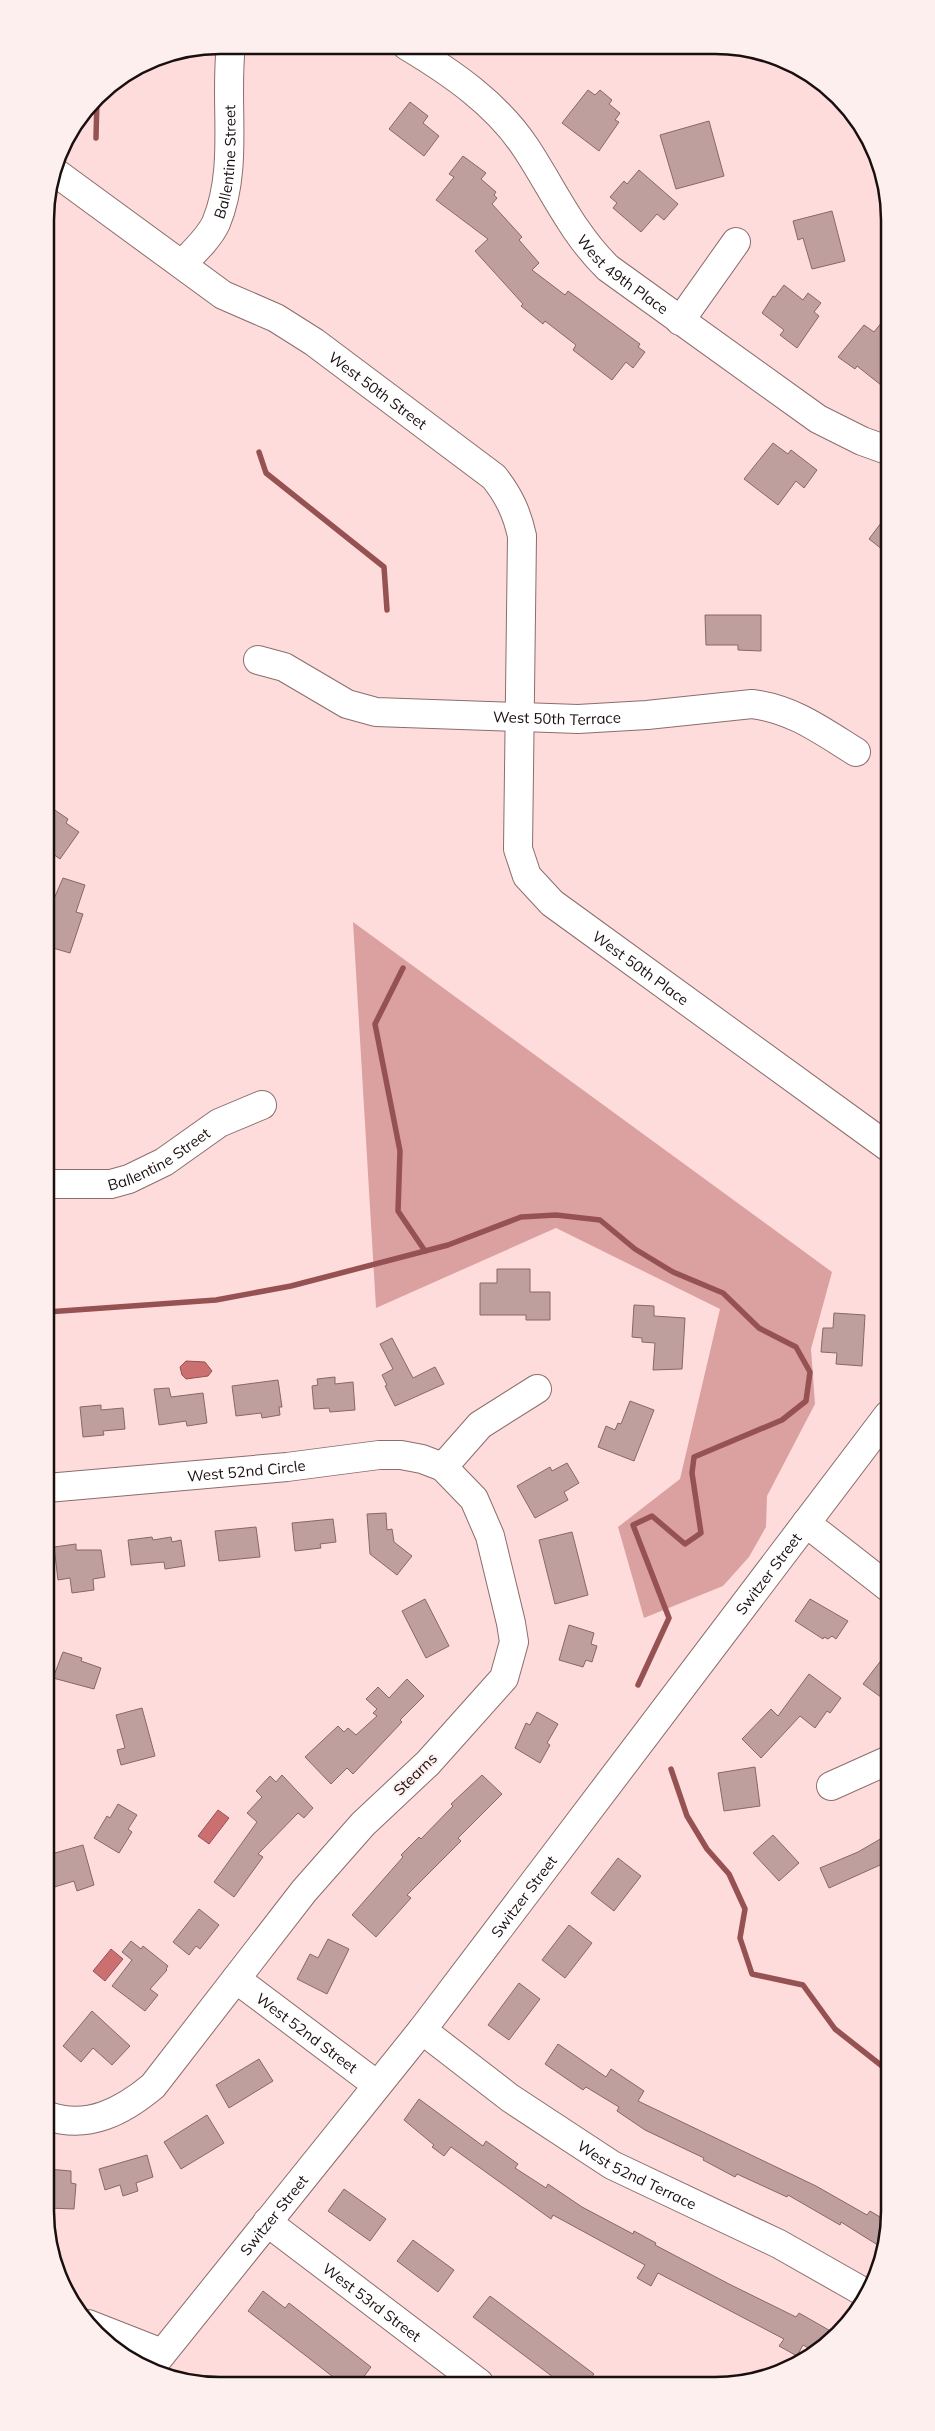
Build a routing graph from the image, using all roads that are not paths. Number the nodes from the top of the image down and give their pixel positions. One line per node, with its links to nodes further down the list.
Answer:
1 (231, 54): 5 (street, Ballentine Street)
2 (420, 54): 6 (street, West 49th Place)
3 (59, 175): 5 (street, West 50th Street)
4 (736, 242): 6 (street)
5 (182, 264): 9 (street, West 50th Street)
6 (680, 321): 7 (street, West 49th Place)
7 (881, 448)
8 (258, 660): 9 (street, West 50th Terrace)
9 (519, 717): 10 (street, West 50th Terrace); 12 (street, West 50th Place)
10 (856, 752)
11 (262, 1105): 13 (street, Ballentine Street)
12 (881, 1142)
13 (54, 1184)
14 (537, 1389): 16 (street)
15 (881, 1423): 18 (street, Switzer Street)
16 (443, 1467): 17 (street, West 52nd Circle); 22 (street, Stearns)
17 (54, 1488)
18 (806, 1523): 19 (street); 23 (street, Switzer Street)
19 (881, 1582)
20 (881, 1764): 21 (street)
21 (832, 1786)
22 (236, 1979): 24 (street, West 52nd Street); 25 (street, Stearns)
23 (422, 2030): 24 (street, Switzer Street); 27 (street, West 52nd Terrace)
24 (377, 2085): 26 (street, Switzer Street)
25 (54, 2118)
26 (267, 2222): 29 (street, Switzer Street); 30 (street, West 53rd Street)
27 (861, 2291)
28 (110, 2336): 29 (street)
29 (155, 2361)
30 (471, 2377)

